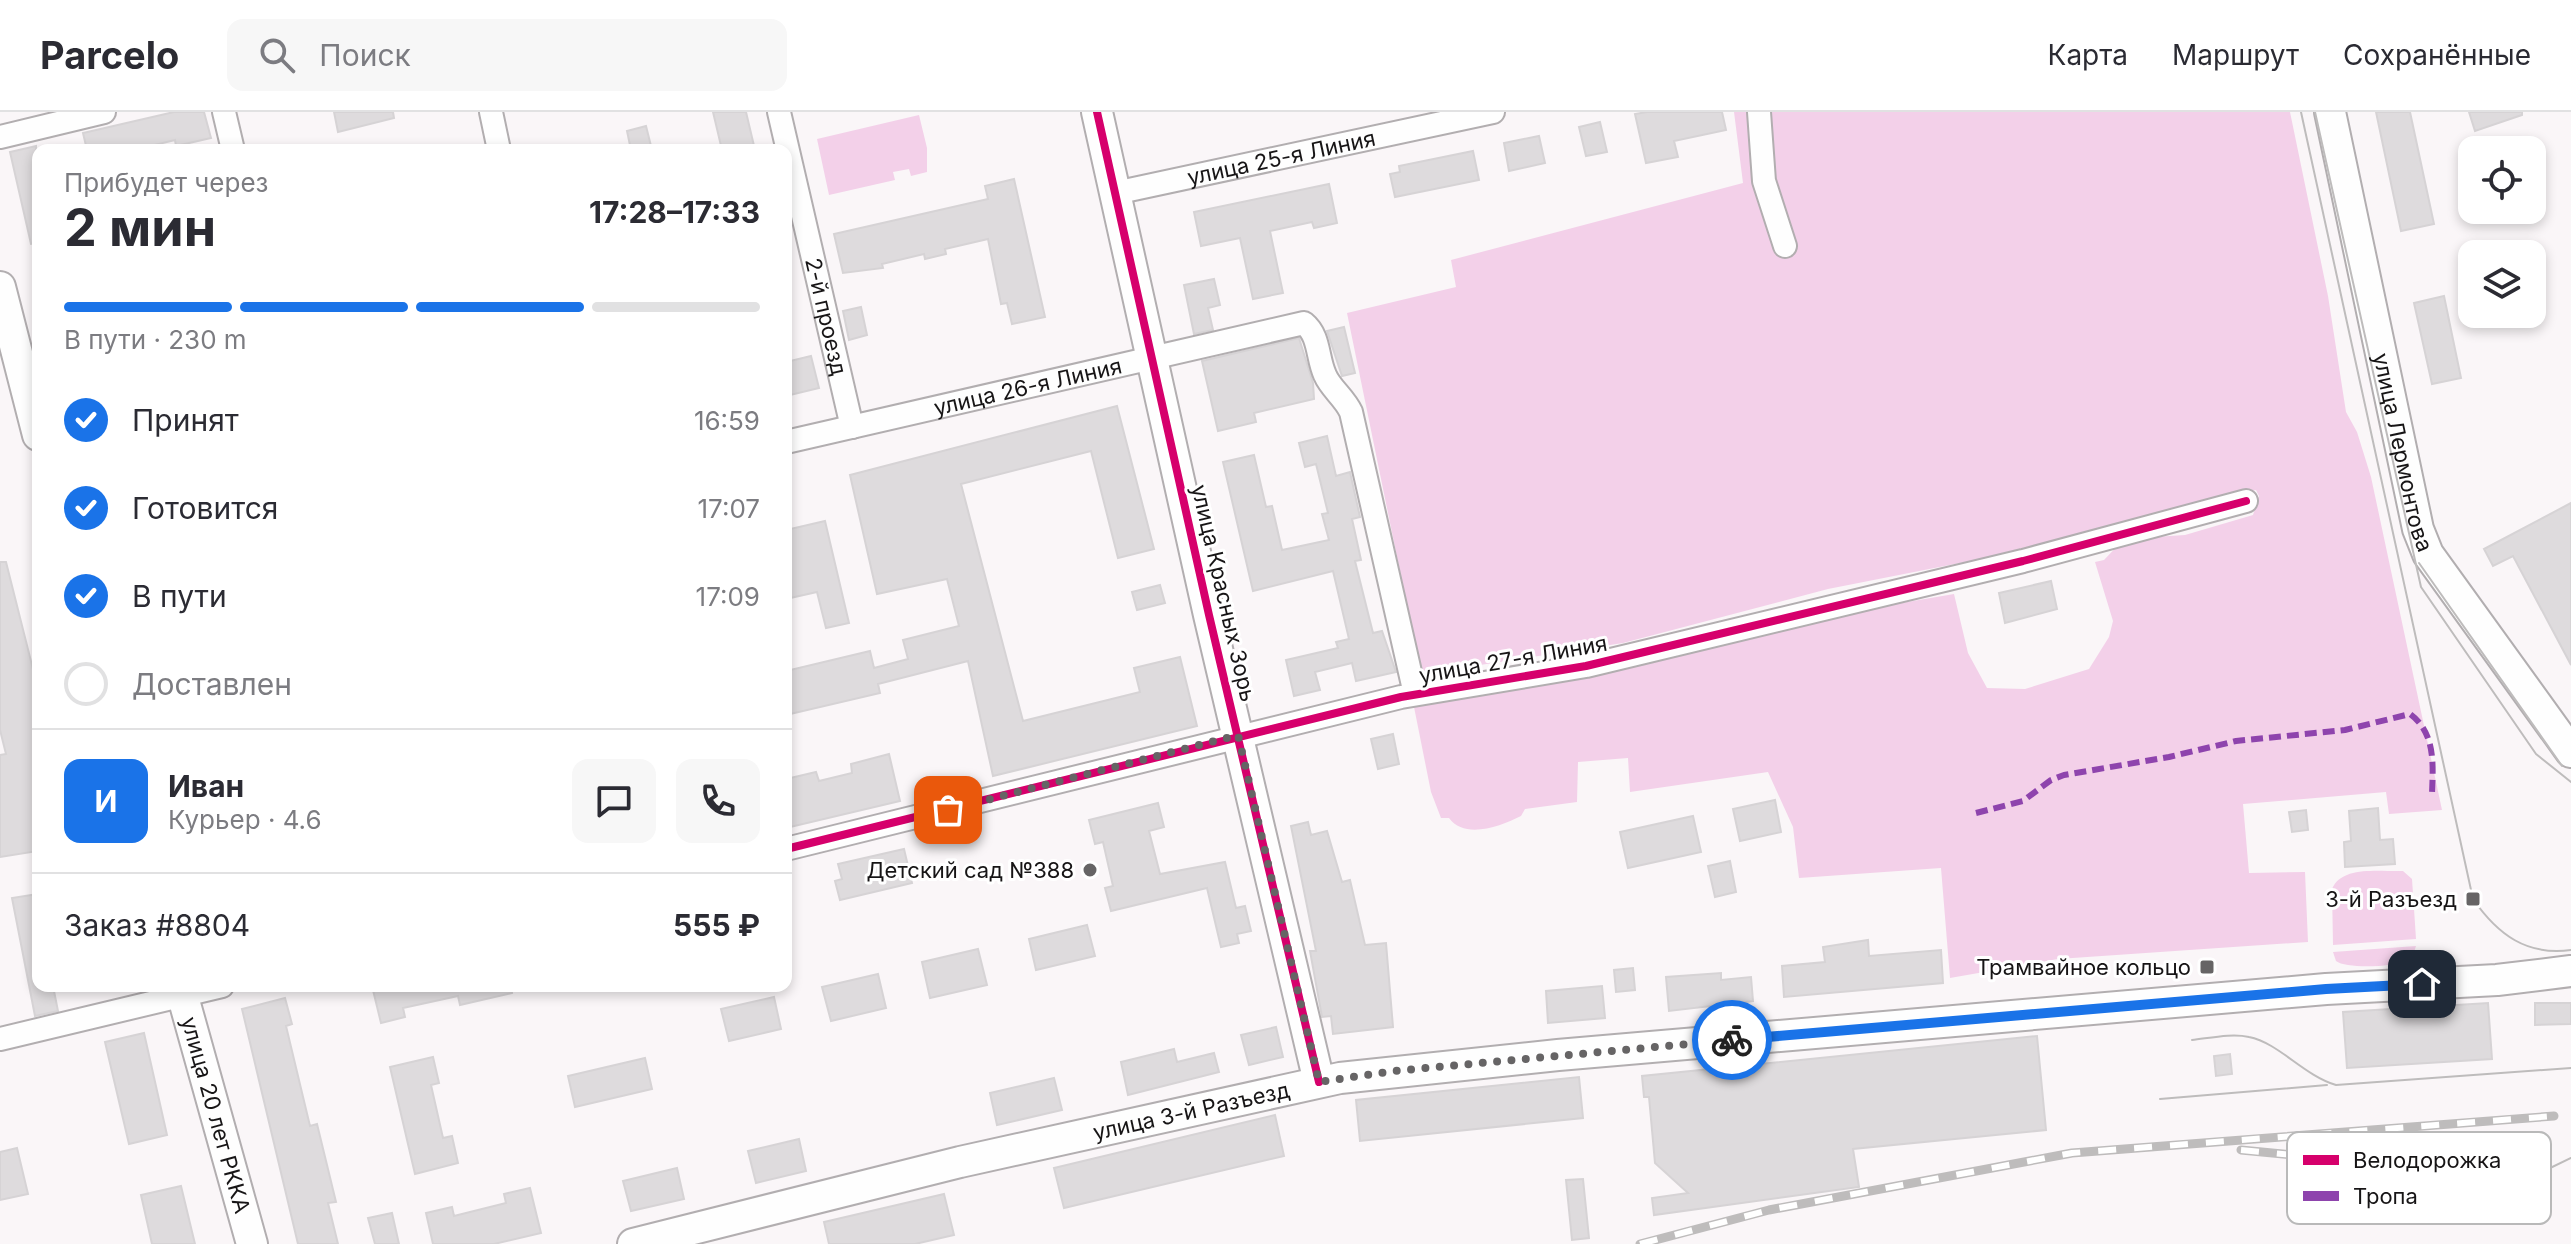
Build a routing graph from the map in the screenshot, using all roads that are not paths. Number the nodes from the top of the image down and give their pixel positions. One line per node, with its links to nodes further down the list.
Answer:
1 (104, 112): 9 (street)
2 (224, 112): 10 (street)
3 (491, 112): 11 (street)
4 (779, 112): 12 (street, 2-й проезд)
5 (1097, 112): 14 (main road, улица Красных Зорь)
6 (1493, 112): 14 (street, улица 25-я Линия)
7 (1759, 112): 15 (street)
8 (2330, 112): 24 (main road, улица Лермонтова)
9 (0, 137)
10 (232, 144)
11 (498, 144)
12 (786, 144)
13 (792, 168): 19 (street, 2-й проезд)
14 (1115, 193): 17 (main road, улица Красных Зорь)
15 (1785, 246)
16 (0, 287): 18 (main road)
17 (1153, 357): 19 (street, улица 26-я Линия); 22 (street, улица 26-я Линия); 23 (main road, улица Красных Зорь)
18 (32, 412)
19 (852, 427): 20 (street, улица 26-я Линия)
20 (792, 441)
21 (2246, 501): 22 (street, улица 27-я Линия)
22 (1415, 694): 23 (street, улица 27-я Линия)
23 (1238, 735): 25 (street, улица 27-я Линия); 30 (main road, улица Красных Зорь)
24 (2571, 752)
25 (792, 847)
26 (2571, 971): 30 (main road, улица 3-й Разъезд)
27 (178, 992): 29 (street)
28 (182, 992): 31 (main road, улица 20 лет РККА)
29 (0, 1039)
30 (1319, 1082): 32 (main road, улица 3-й Разъезд)
31 (252, 1244)
32 (633, 1244)

